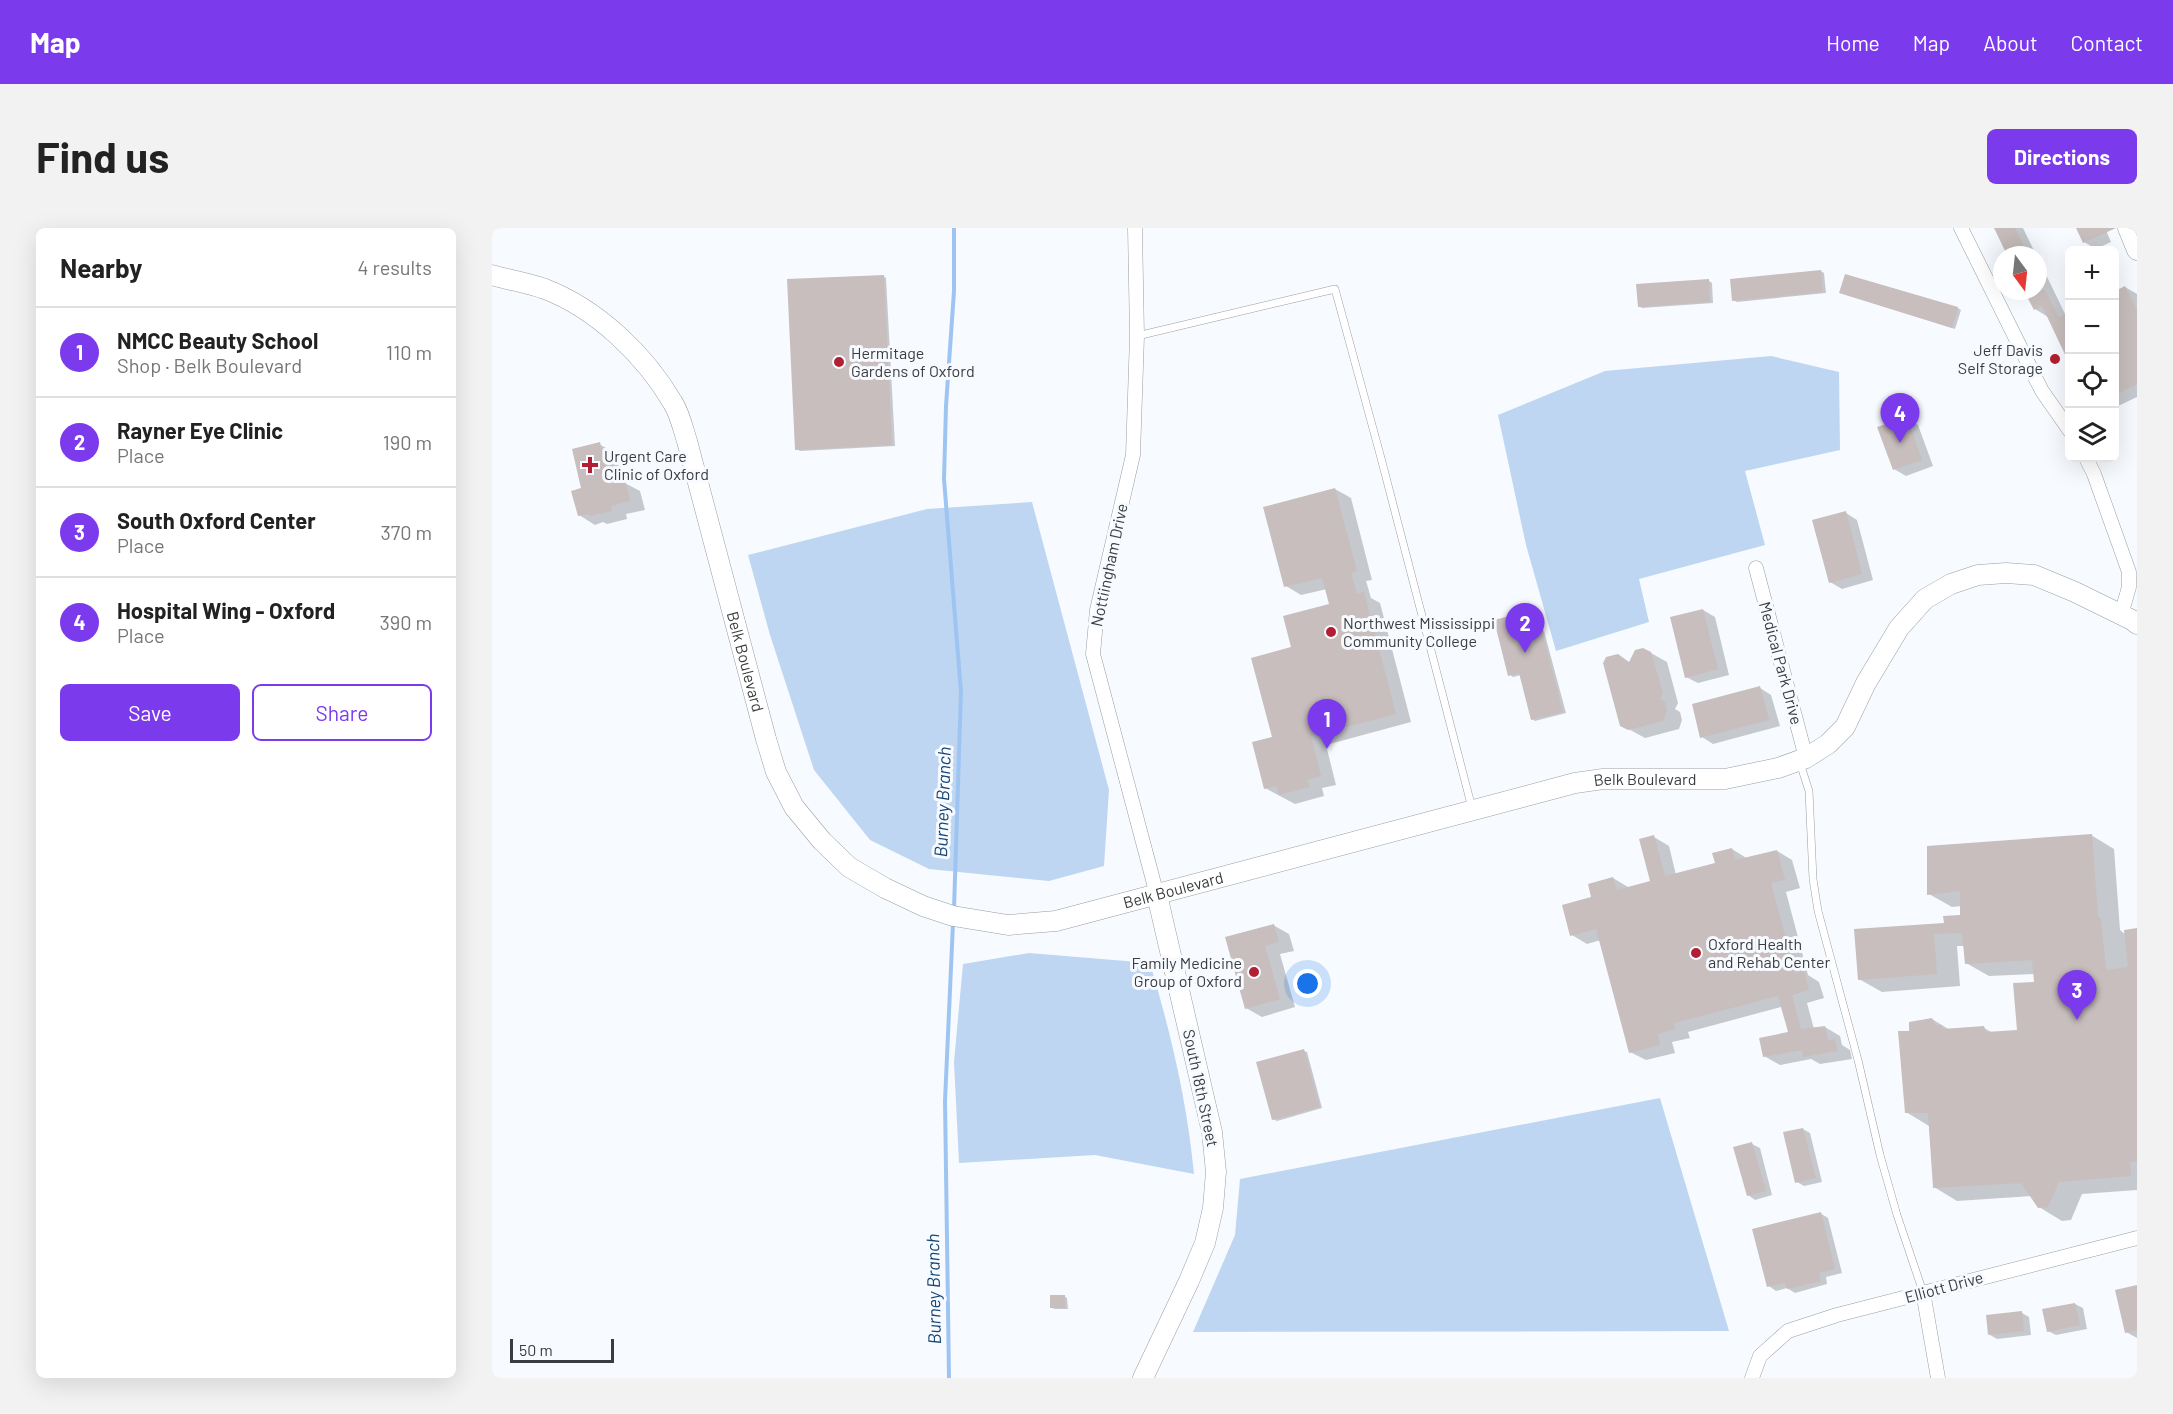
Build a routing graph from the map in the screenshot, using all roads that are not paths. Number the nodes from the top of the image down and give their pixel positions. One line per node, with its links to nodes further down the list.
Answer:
1 (1135, 228): 6 (street, Nottiingham Drive)
2 (1961, 228): 7 (street)
3 (2128, 228): 4 (street)
4 (2137, 250)
5 (492, 275): 13 (street, Belk Boulevard)
6 (1137, 336): 12 (lane); 13 (street, Nottiingham Drive)
7 (2065, 424)
8 (2088, 462): 10 (street)
9 (1756, 568): 11 (street, Medical Park Drive)
10 (2132, 620): 11 (street, Belk Boulevard)
11 (1802, 759): 12 (street, Belk Boulevard); 15 (lane)
12 (1473, 810): 13 (street, Belk Boulevard)
13 (1157, 895): 16 (street, South 18th Street)
14 (2137, 1238): 15 (street, Elliott Drive)
15 (1923, 1292): 17 (street, Elliott Drive); 18 (street)
16 (1143, 1378)
17 (1752, 1378)
18 (1938, 1378)

